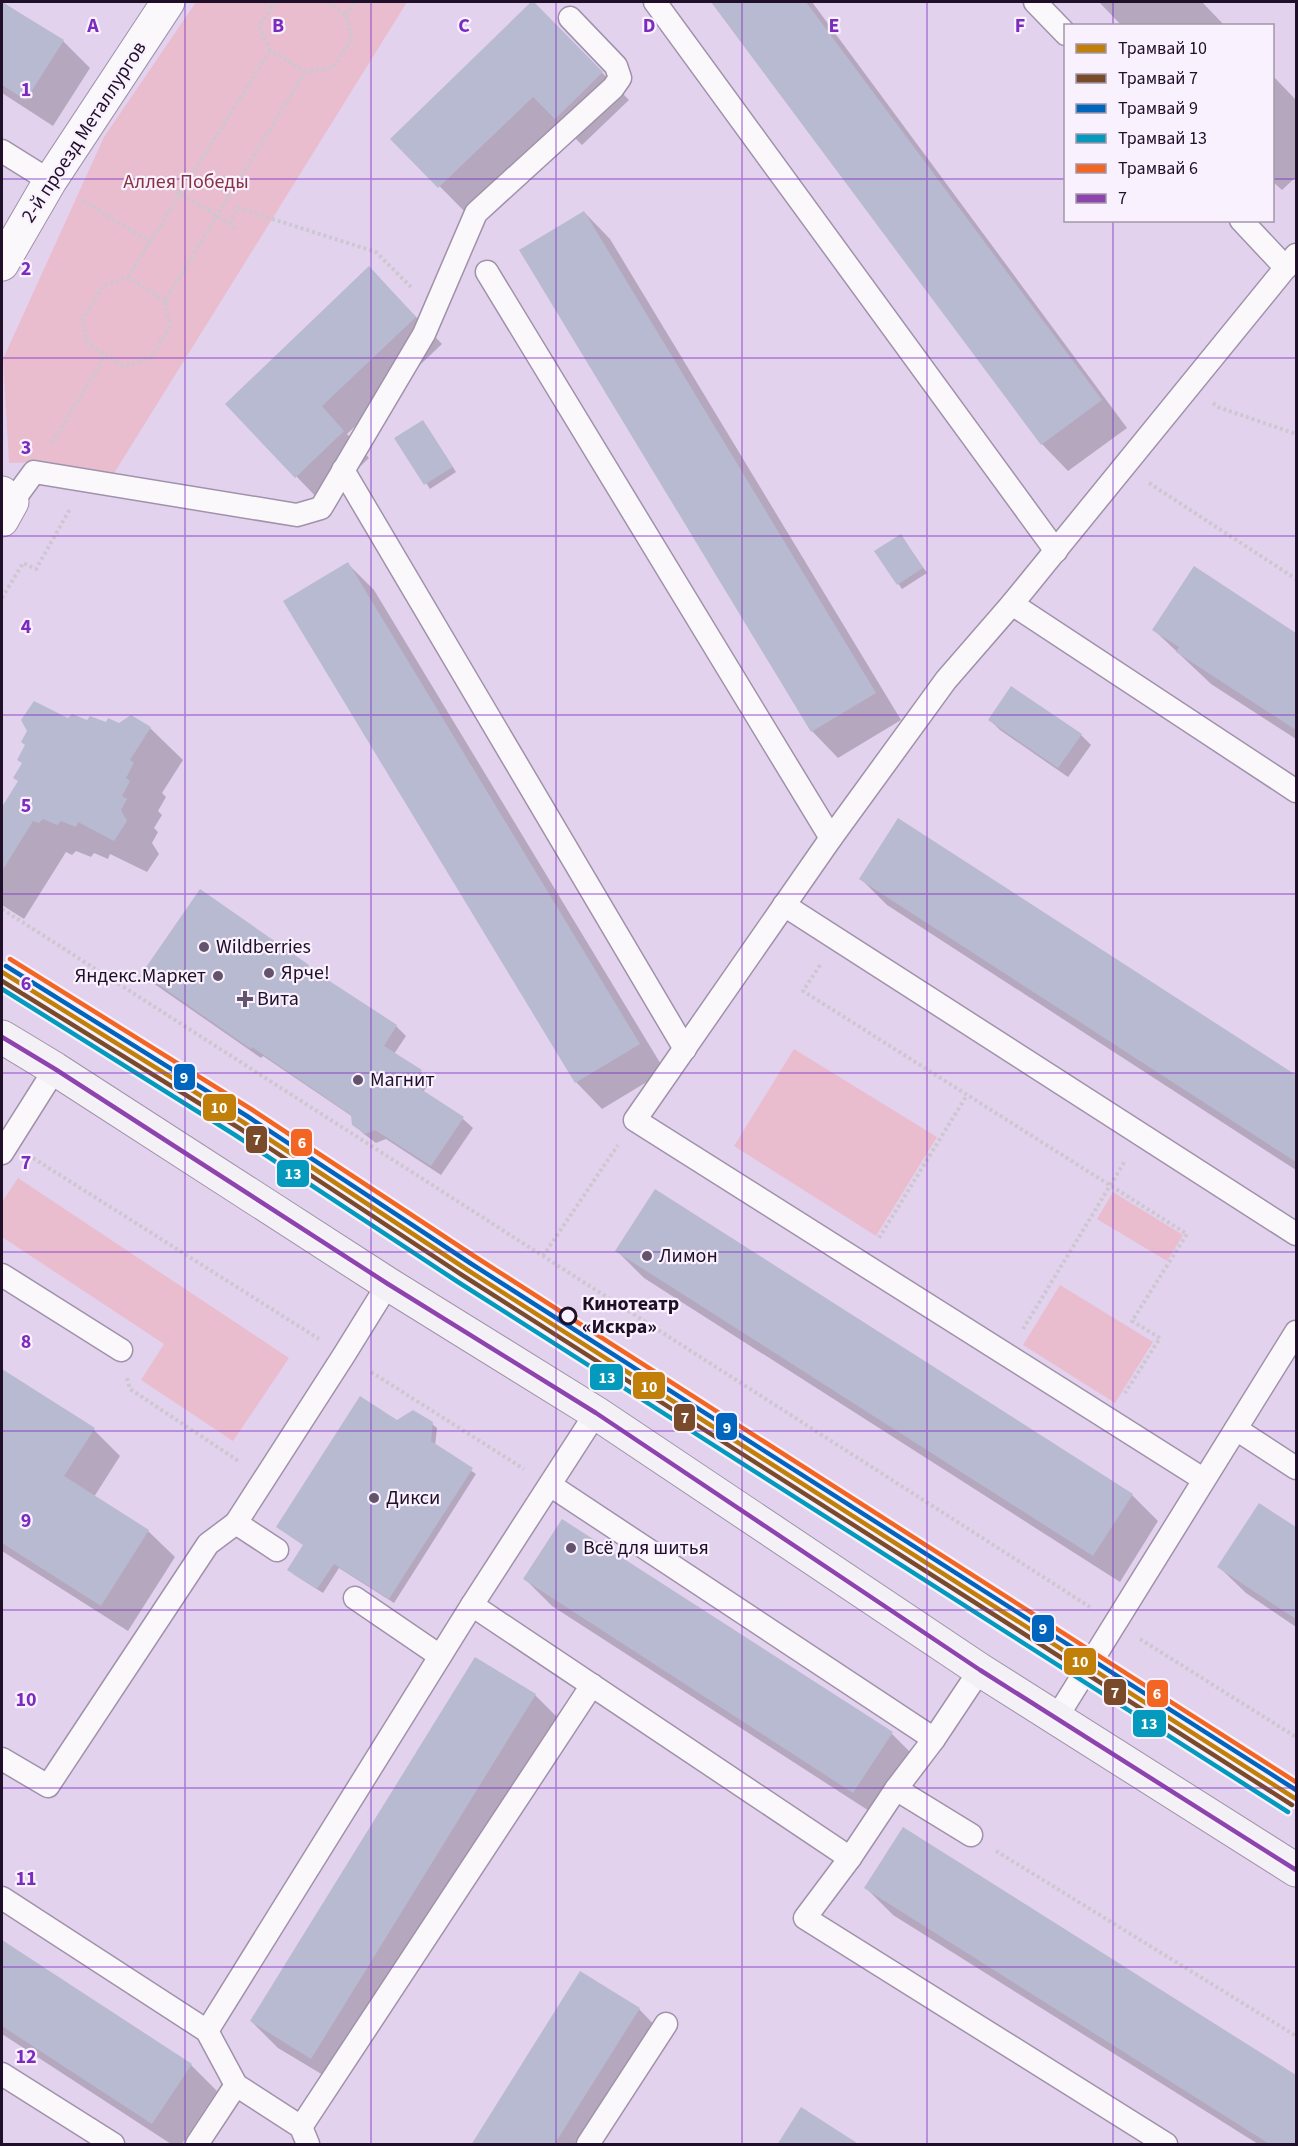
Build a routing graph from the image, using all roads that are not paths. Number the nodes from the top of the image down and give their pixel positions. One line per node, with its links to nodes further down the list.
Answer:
1 (168, 2): 7 (street, 2-й проезд Металлургов)
2 (655, 2): 14 (lane)
3 (1035, 2): 5 (lane)
4 (570, 18): 12 (lane)
5 (1064, 33)
6 (2, 151): 7 (lane)
7 (50, 181): 10 (street, 2-й проезд Металлургов)
8 (1243, 222): 9 (lane)
9 (1291, 261): 14 (lane)
10 (2, 264)
11 (487, 272): 17 (lane)
12 (343, 470): 13 (lane); 20 (lane)
13 (5, 505)
14 (1056, 551): 15 (lane)
15 (1012, 604): 16 (lane); 17 (lane)
16 (1296, 791)
17 (831, 838): 18 (lane)
18 (784, 905): 20 (lane); 23 (lane)
19 (2, 1037): 21 (main road)
20 (685, 1049): 31 (lane)
21 (55, 1069): 22 (lane); 25 (main road)
22 (5, 1148)
23 (1296, 1234)
24 (2, 1275): 27 (lane)
25 (388, 1284): 28 (main road); 33 (lane)
26 (1296, 1332): 29 (lane)
27 (121, 1350)
28 (596, 1413): 32 (lane); 38 (main road)
29 (1236, 1428): 30 (lane); 31 (lane)
30 (1296, 1468)
31 (1203, 1479): 40 (lane)
32 (550, 1485): 36 (lane); 41 (lane)
33 (236, 1523): 34 (lane); 42 (lane)
34 (277, 1550)
35 (355, 1598): 37 (lane)
36 (472, 1605): 37 (lane); 39 (lane)
37 (440, 1656): 49 (lane)
38 (980, 1670): 40 (main road); 41 (lane)
39 (592, 1685): 45 (lane); 52 (lane)
40 (1057, 1717): 46 (main road)
41 (934, 1739): 43 (lane)
42 (2, 1759)
43 (896, 1789): 44 (lane); 45 (lane)
44 (971, 1835)
45 (850, 1858): 56 (lane)
46 (1296, 1870)
47 (2, 1898): 49 (lane)
48 (666, 2024): 55 (lane)
49 (207, 2031): 51 (lane)
50 (2, 2074): 53 (lane)
51 (236, 2085): 52 (lane); 54 (lane)
52 (305, 2136)
53 (113, 2145)
54 (197, 2145)
55 (588, 2145)
56 (1166, 2145)

